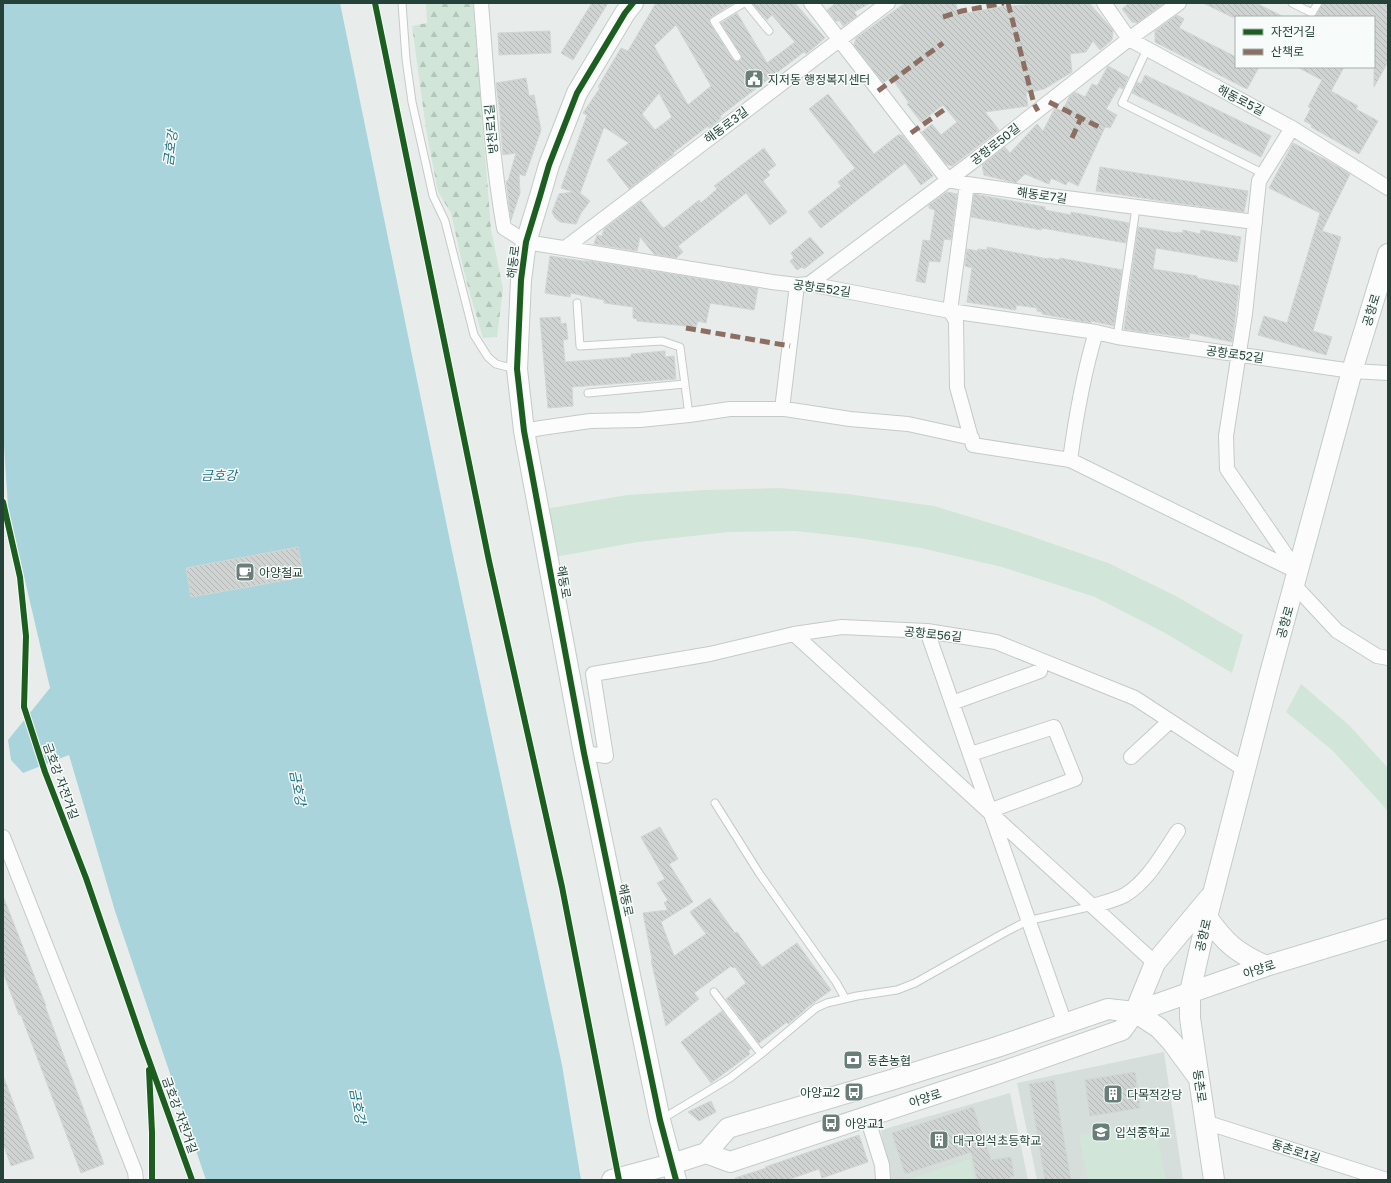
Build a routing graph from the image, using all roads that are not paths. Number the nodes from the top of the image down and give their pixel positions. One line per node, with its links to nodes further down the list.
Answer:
1 (402, 3): 32 (lane)
2 (481, 3): 23 (street, 방천로1길)
3 (633, 3): 23 (main road, 해동로)
4 (745, 3): 11 (lane); 15 (lane)
5 (810, 3): 13 (street)
6 (888, 3): 13 (street, 해동로3길)
7 (1104, 3): 12 (street, 해동로5길)
8 (1179, 3): 12 (street, 공항로50길)
9 (1292, 3): 10 (lane)
10 (1318, 3)
11 (769, 31)
12 (1129, 39): 14 (street, 해동로5길); 18 (street, 공항로50길)
13 (839, 41): 18 (street); 24 (street, 해동로3길)
14 (1147, 49): 16 (street, 해동로5길); 17 (lane)
15 (737, 57)
16 (1292, 128): 17 (street); 20 (street, 해동로5길)
17 (1264, 174): 22 (street)
18 (948, 180): 19 (street, 해동로7길); 26 (street, 공항로50길)
19 (967, 184): 21 (street, 해동로7길); 28 (street)
20 (1388, 188)
21 (1136, 208): 22 (street, 해동로7길); 30 (lane)
22 (1255, 222): 31 (street)
23 (526, 242): 24 (street, 공항로52길); 32 (main road, 해동로)
24 (565, 248): 26 (street, 공항로52길)
25 (1388, 254): 33 (main road, 공항로)
26 (803, 285): 28 (street, 공항로52길); 37 (street)
27 (577, 303): 35 (lane)
28 (950, 311): 29 (street, 공항로52길); 40 (street)
29 (1096, 332): 30 (street, 공항로52길); 41 (street)
30 (1117, 337): 31 (street, 공항로52길)
31 (1239, 355): 33 (street, 공항로52길); 41 (street)
32 (517, 369): 39 (main road, 해동로)
33 (1352, 371): 34 (street, 공항로52길); 42 (main road, 공항로)
34 (1388, 373)
35 (685, 384): 36 (lane); 38 (lane)
36 (588, 393)
37 (782, 409): 38 (street); 40 (street)
38 (689, 415): 39 (street)
39 (524, 431): 49 (main road, 해동로)
40 (973, 446): 41 (street)
41 (1070, 460)
42 (1295, 586): 45 (street); 52 (main road, 공항로)
43 (927, 631): 44 (street, 공항로56길); 47 (street); 48 (street, 공항로56길)
44 (794, 634): 49 (street, 공항로56길); 54 (street)
45 (1388, 658)
46 (1040, 671): 47 (street)
47 (952, 703): 50 (street)
48 (1170, 721): 51 (street); 52 (street, 공항로56길)
49 (584, 753): 72 (main road, 해동로)
50 (971, 754): 54 (street); 54 (street)
51 (1131, 757)
52 (1245, 770): 57 (main road, 공항로)
53 (715, 803): 66 (lane)
54 (989, 811): 58 (street); 60 (street)
55 (1178, 831): 58 (street)
56 (3, 837): 77 (street)
57 (1213, 894): 59 (main road, 공항로); 62 (main road)
58 (1093, 906): 60 (lane); 62 (street)
59 (1207, 917): 63 (main road); 65 (main road, 공항로)
60 (1027, 921): 66 (lane); 68 (street)
61 (1387, 932): 63 (main road, 아양로)
62 (1155, 963): 67 (main road)
63 (1266, 966): 65 (main road, 아양로)
64 (714, 992): 69 (lane)
65 (1190, 992): 67 (main road, 아양로); 70 (main road, 동촌로)
66 (845, 998): 69 (lane)
67 (1135, 1012): 68 (main road, 아양로); 70 (main road); 71 (main road, 아양로)
68 (1065, 1024): 74 (main road, 아양로)
69 (761, 1054): 72 (lane)
70 (1199, 1077): 73 (main road, 동촌로)
71 (867, 1117): 74 (main road, 아양로); 78 (street)
72 (660, 1120): 75 (main road, 해동로)
73 (1205, 1122): 79 (main road, 동촌로); 80 (street, 동촌로1길)
74 (706, 1153): 75 (main road)
75 (674, 1172): 76 (main road)
76 (619, 1178)
77 (136, 1180)
78 (883, 1180)
79 (1214, 1180)
80 (1387, 1180)

